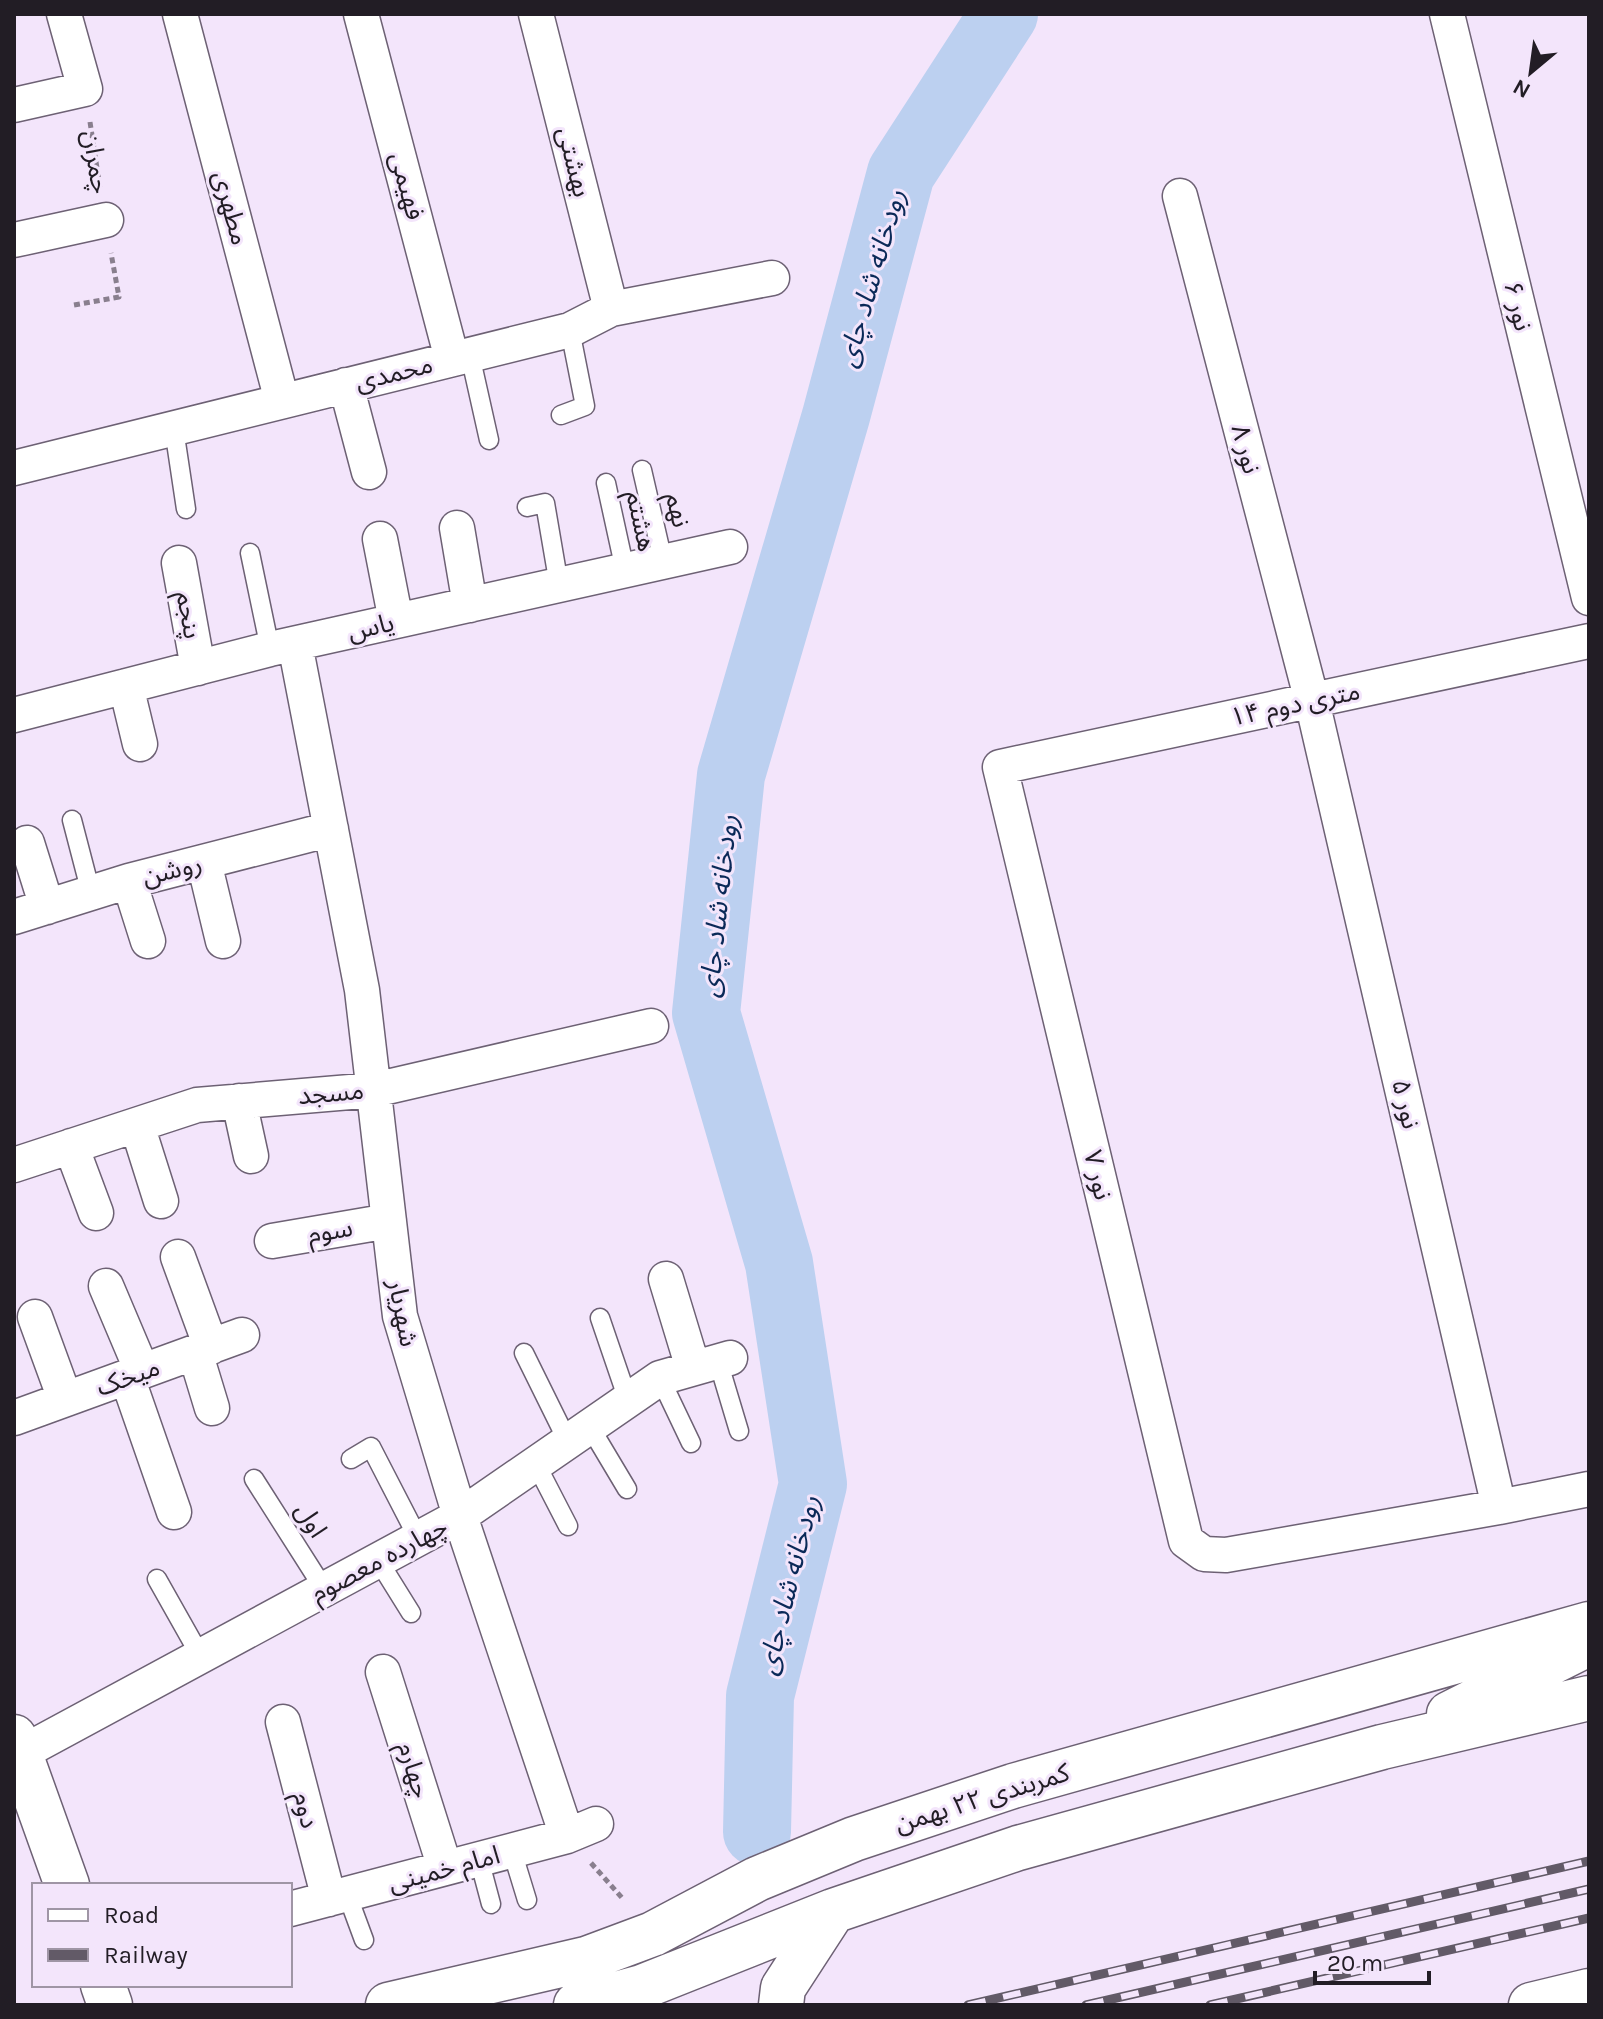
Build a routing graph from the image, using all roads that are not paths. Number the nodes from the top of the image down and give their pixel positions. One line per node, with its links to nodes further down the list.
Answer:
1 (64, 14): 6 (street)
2 (180, 14): 15 (street, مطهری)
3 (361, 14): 13 (street, فهیمی)
4 (536, 14): 11 (street, بهشتی)
5 (1447, 14): 33 (street, نور ۶)
6 (14, 105)
7 (1180, 196): 40 (street, نور ۸)
8 (106, 220): 9 (street, چمران)
9 (14, 240)
10 (772, 278): 11 (street, محمدی)
11 (611, 309): 12 (street, محمدی)
12 (570, 330): 13 (street, محمدی); 16 (lane)
13 (461, 357): 14 (street, محمدی); 18 (lane)
14 (346, 385): 15 (street, محمدی); 21 (street)
15 (282, 401): 17 (street, محمدی)
16 (561, 415)
17 (174, 429): 19 (street, محمدی); 24 (lane)
18 (489, 440)
19 (14, 468)
20 (642, 470): 29 (lane, نهم)
21 (369, 472)
22 (606, 483): 31 (lane, هشتم)
23 (527, 507): 32 (lane)
24 (186, 509)
25 (457, 528): 34 (street)
26 (380, 539): 35 (street)
27 (730, 547): 29 (street, یاس)
28 (250, 553): 37 (lane)
29 (663, 561): 31 (street, یاس)
30 (179, 563): 38 (street, پنجم)
31 (625, 570): 32 (street, یاس)
32 (559, 585): 34 (street, یاس)
33 (1589, 598)
34 (470, 605): 35 (street, یاس)
35 (396, 621): 37 (street, یاس)
36 (1589, 641): 40 (street, ۱۴ متری دوم)
37 (282, 646): 38 (street, یاس); 45 (street, شهریار)
38 (198, 668): 39 (street, یاس)
39 (126, 686): 41 (street, یاس); 42 (street)
40 (1312, 701): 43 (street, ۱۴ متری دوم); 87 (street, نور ۵)
41 (14, 715)
42 (140, 744)
43 (1000, 767): 87 (street, نور ۷)
44 (72, 820): 49 (lane)
45 (331, 829): 47 (street, روشن); 55 (street, شهریار)
46 (27, 843): 50 (street)
47 (204, 862): 48 (street, روشن); 53 (street)
48 (129, 881): 49 (street, روشن); 52 (street)
49 (91, 893): 50 (street, روشن)
50 (47, 907): 51 (street, روشن)
51 (14, 917)
52 (148, 941)
53 (223, 941)
54 (651, 1026): 55 (street, مسجد)
55 (374, 1090): 56 (street, مسجد); 63 (street, شهریار)
56 (239, 1101): 57 (street, مسجد); 59 (street)
57 (137, 1125): 58 (street, مسجد); 61 (street)
58 (71, 1146): 60 (street, مسجد); 62 (street)
59 (251, 1156)
60 (14, 1165)
61 (161, 1201)
62 (96, 1213)
63 (389, 1221): 64 (street, سوم); 89 (street, شهریار)
64 (272, 1241)
65 (178, 1257): 70 (street)
66 (666, 1279): 72 (street)
67 (106, 1286): 73 (street)
68 (35, 1317): 75 (street)
69 (600, 1318): 76 (lane)
70 (216, 1345): 73 (street, میخک); 77 (street)
71 (524, 1353): 80 (lane)
72 (714, 1362): 74 (street, چهارده معصوم); 79 (lane)
73 (134, 1374): 75 (street, میخک); 88 (street)
74 (660, 1378): 76 (street, چهارده معصوم); 81 (lane)
75 (65, 1399): 78 (street, میخک)
76 (628, 1400): 80 (street, چهارده معصوم)
77 (212, 1408)
78 (14, 1418)
79 (739, 1431)
80 (579, 1434): 83 (street, چهارده معصوم); 85 (lane)
81 (691, 1443)
82 (351, 1459): 91 (lane)
83 (536, 1464): 89 (street, چهارده معصوم); 90 (lane)
84 (254, 1479): 94 (lane, اول)
85 (627, 1489)
86 (1589, 1489): 87 (street)
87 (1499, 1507)
88 (174, 1512)
89 (460, 1516): 91 (street, چهارده معصوم); 104 (street, شهریار)
90 (568, 1526)
91 (418, 1538): 92 (street, چهارده معصوم)
92 (378, 1560): 94 (street, چهارده معصوم); 95 (lane)
93 (157, 1579): 98 (lane)
94 (324, 1589): 98 (street, چهارده معصوم)
95 (411, 1613)
96 (1589, 1624): 117 (street, کمربندی ۲۲ بهمن)
97 (1589, 1644): 102 (street)
98 (201, 1657): 103 (street, چهارده معصوم)
99 (383, 1672): 107 (street, چهارم)
100 (1589, 1698): 102 (street)
101 (283, 1722): 109 (street, دوم)
102 (1382, 1747): 113 (street)
103 (16, 1750): 108 (street)
104 (582, 1830): 105 (street, امام خمینی)
105 (512, 1851): 106 (street, امام خمینی); 110 (lane)
106 (479, 1859): 107 (street, امام خمینی); 111 (lane)
107 (445, 1868): 109 (street, امام خمینی)
108 (66, 1883)
109 (338, 1897): 112 (street, امام خمینی); 114 (lane, دوم)
110 (527, 1900)
111 (491, 1904)
112 (292, 1908)
113 (833, 1911): 116 (street); 119 (street)
114 (364, 1940)
115 (1589, 1991): 120 (street)
116 (652, 1996): 118 (street)
117 (388, 2005)
118 (576, 2005)
119 (781, 2005)
120 (1531, 2005)

